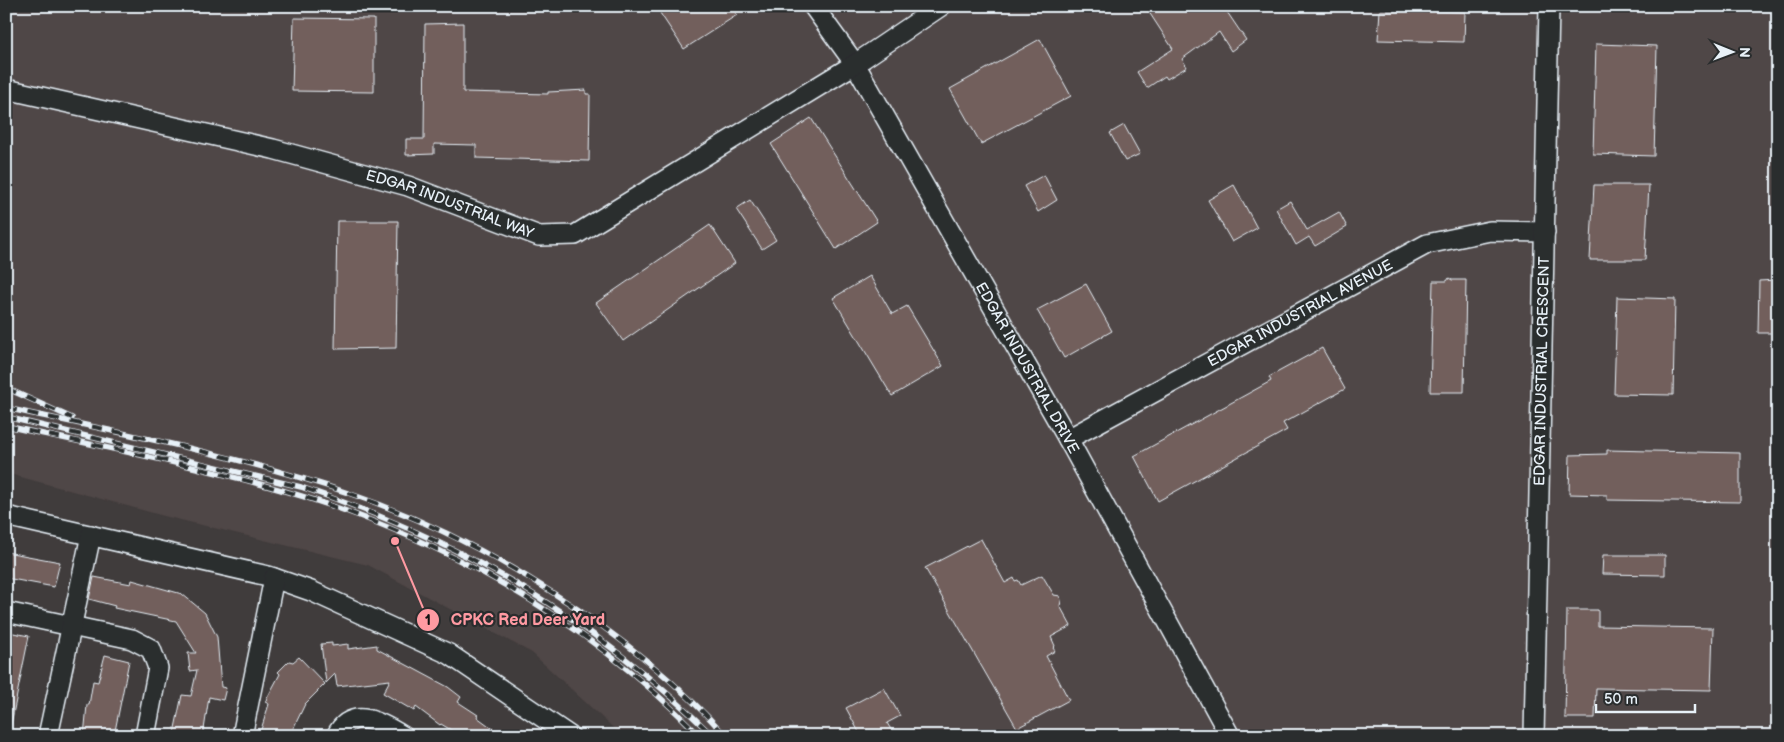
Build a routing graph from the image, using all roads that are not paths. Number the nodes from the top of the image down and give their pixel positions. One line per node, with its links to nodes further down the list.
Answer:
1 (813, 6): 4 (street, EDGAR INDUSTRIAL DRIVE)
2 (941, 6): 4 (street, EDGAR INDUSTRIAL WAY)
3 (1548, 6): 6 (street, EDGAR INDUSTRIAL CRESCENT)
4 (855, 64): 5 (street, EDGAR INDUSTRIAL WAY); 7 (street, EDGAR INDUSTRIAL DRIVE)
5 (6, 89)
6 (1545, 232): 7 (street, EDGAR INDUSTRIAL AVENUE); 20 (street, EDGAR INDUSTRIAL CRESCENT)
7 (1068, 440): 19 (street, EDGAR INDUSTRIAL DRIVE)
8 (6, 516): 9 (street)
9 (91, 535): 10 (street); 12 (street)
10 (274, 578): 15 (street); 18 (street)
11 (6, 612): 12 (street)
12 (71, 627): 13 (street); 14 (street)
13 (48, 736)
14 (145, 736)
15 (242, 736)
16 (336, 736): 17 (street)
17 (403, 736)
18 (570, 736)
19 (1230, 736)
20 (1534, 736)

